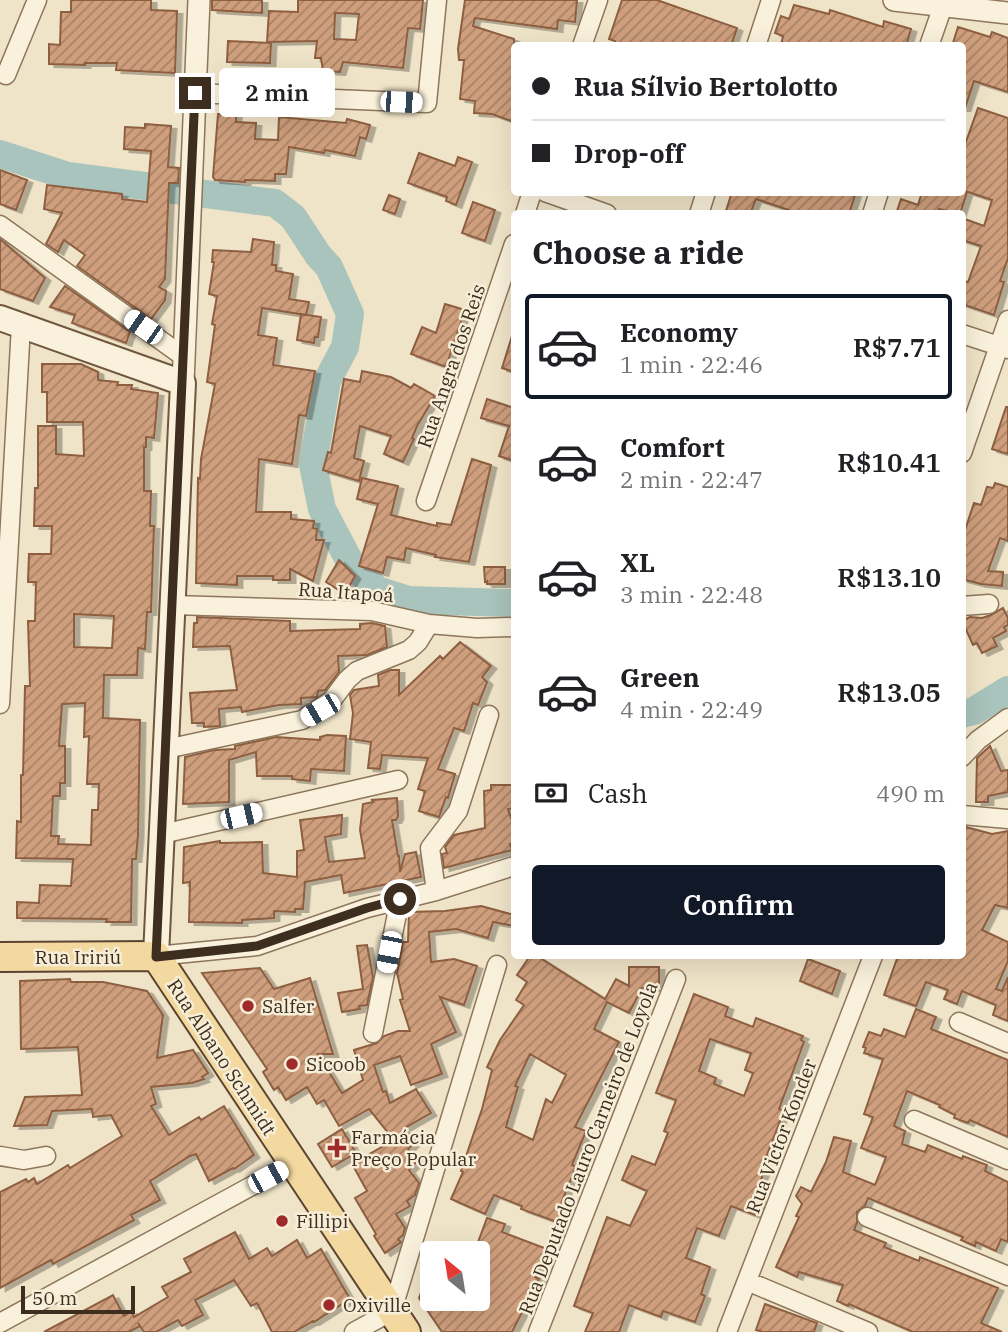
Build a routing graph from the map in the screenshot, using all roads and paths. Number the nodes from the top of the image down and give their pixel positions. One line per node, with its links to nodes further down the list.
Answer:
1 (37, 0): 12 (street)
2 (199, 0): 13 (street)
3 (437, 0): 13 (street)
4 (598, 0): 9 (street)
5 (771, 0): 10 (street)
6 (894, 0): 7 (street)
7 (944, 3): 8 (street); 11 (street)
8 (1008, 13)
9 (583, 42)
10 (757, 42)
11 (930, 42)
12 (6, 75)
13 (195, 93): 22 (street)
14 (556, 196): 15 (street)
15 (596, 210)
16 (0, 225): 22 (street)
17 (511, 253): 25 (street, Rua Angra dos Reis)
18 (1008, 320): 21 (street)
19 (11, 322): 23 (main road); 31 (street)
20 (966, 335): 21 (street)
21 (1004, 348): 24 (street)
22 (184, 357): 23 (street)
23 (183, 383): 27 (main road)
24 (966, 443)
25 (426, 501)
26 (989, 604): 28 (street)
27 (173, 605): 29 (street, Rua Itapoá); 34 (main road)
28 (966, 606)
29 (429, 624): 30 (street, Rua Itapoá); 34 (street)
30 (511, 627)
31 (0, 704)
32 (489, 715): 41 (street)
33 (1008, 718): 35 (street)
34 (166, 750): 39 (main road)
35 (966, 753)
36 (398, 780): 39 (street)
37 (966, 815): 38 (street)
38 (1008, 819)
39 (162, 834): 44 (main road)
40 (511, 867): 41 (street)
41 (436, 891): 42 (street)
42 (400, 899): 44 (street); 49 (street)
43 (0, 957): 44 (main road, Rua Iririú)
44 (156, 957): 55 (main road, Rua Albano Schmidt)
45 (872, 959): 58 (street, Rua Victor Konder)
46 (497, 965): 59 (street)
47 (676, 979): 62 (street, Rua Deputado Lauro Carneiro de Loyola)
48 (959, 1022): 50 (street)
49 (373, 1033)
50 (1008, 1043)
51 (914, 1120): 54 (street)
52 (0, 1156): 53 (street)
53 (46, 1156)
54 (1008, 1160)
55 (292, 1164): 59 (main road, Rua Albano Schmidt); 60 (street)
56 (867, 1217): 57 (street)
57 (1008, 1276)
58 (747, 1281): 63 (street, Rua Victor Konder); 64 (street)
59 (399, 1322): 61 (street)
60 (0, 1323)
61 (354, 1332)
62 (538, 1332)
63 (727, 1332)
64 (867, 1332)

